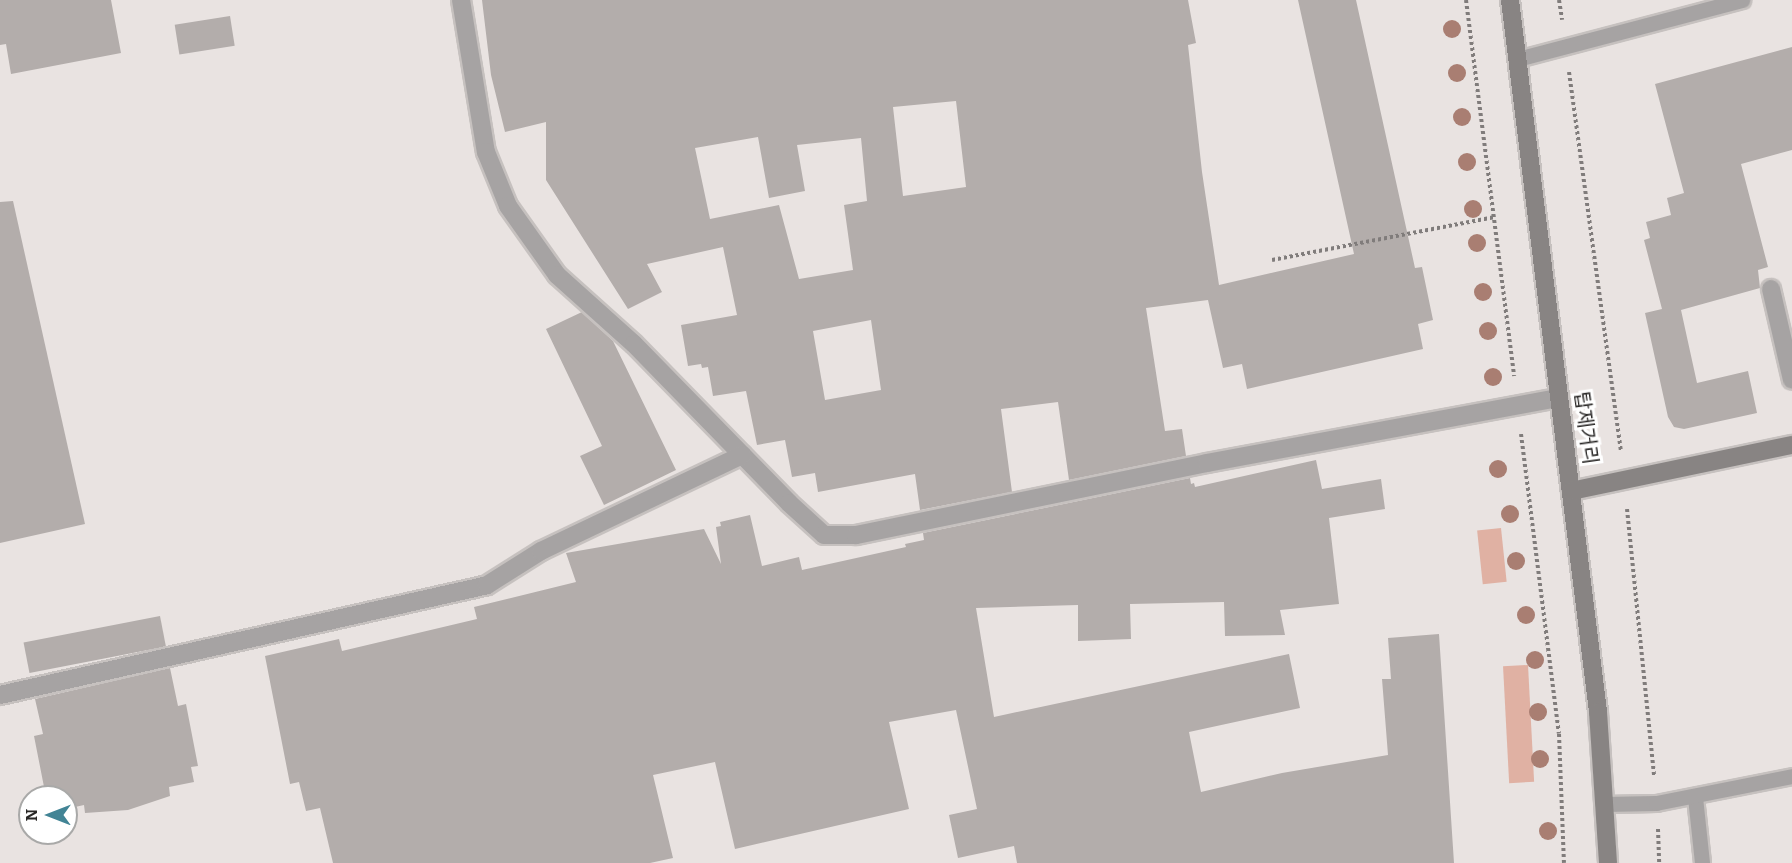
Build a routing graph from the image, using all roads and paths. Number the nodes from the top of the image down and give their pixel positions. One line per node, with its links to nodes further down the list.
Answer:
1 (461, 0): 13 (street)
2 (1510, 0): 6 (main road, 탑제거리)
3 (1559, 0): 5 (path)
4 (1742, 0): 5 (lane)
5 (1566, 46): 6 (lane); 14 (path)
6 (1517, 59): 11 (main road, 탑제거리)
7 (1495, 217): 8 (path)
8 (1272, 260)
9 (1771, 289): 10 (street)
10 (1792, 380)
11 (1559, 398): 13 (street); 15 (main road, 탑제거리)
12 (1792, 445): 14 (main road)
13 (742, 455): 16 (street)
14 (1624, 479): 15 (main road); 19 (path)
15 (1572, 491): 20 (main road, 탑제거리)
16 (0, 695)
17 (1792, 776): 18 (lane)
18 (1695, 797): 19 (lane); 23 (lane)
19 (1656, 803): 20 (lane); 22 (path)
20 (1604, 804): 21 (main road, 탑제거리)
21 (1608, 863)
22 (1659, 863)
23 (1702, 863)

